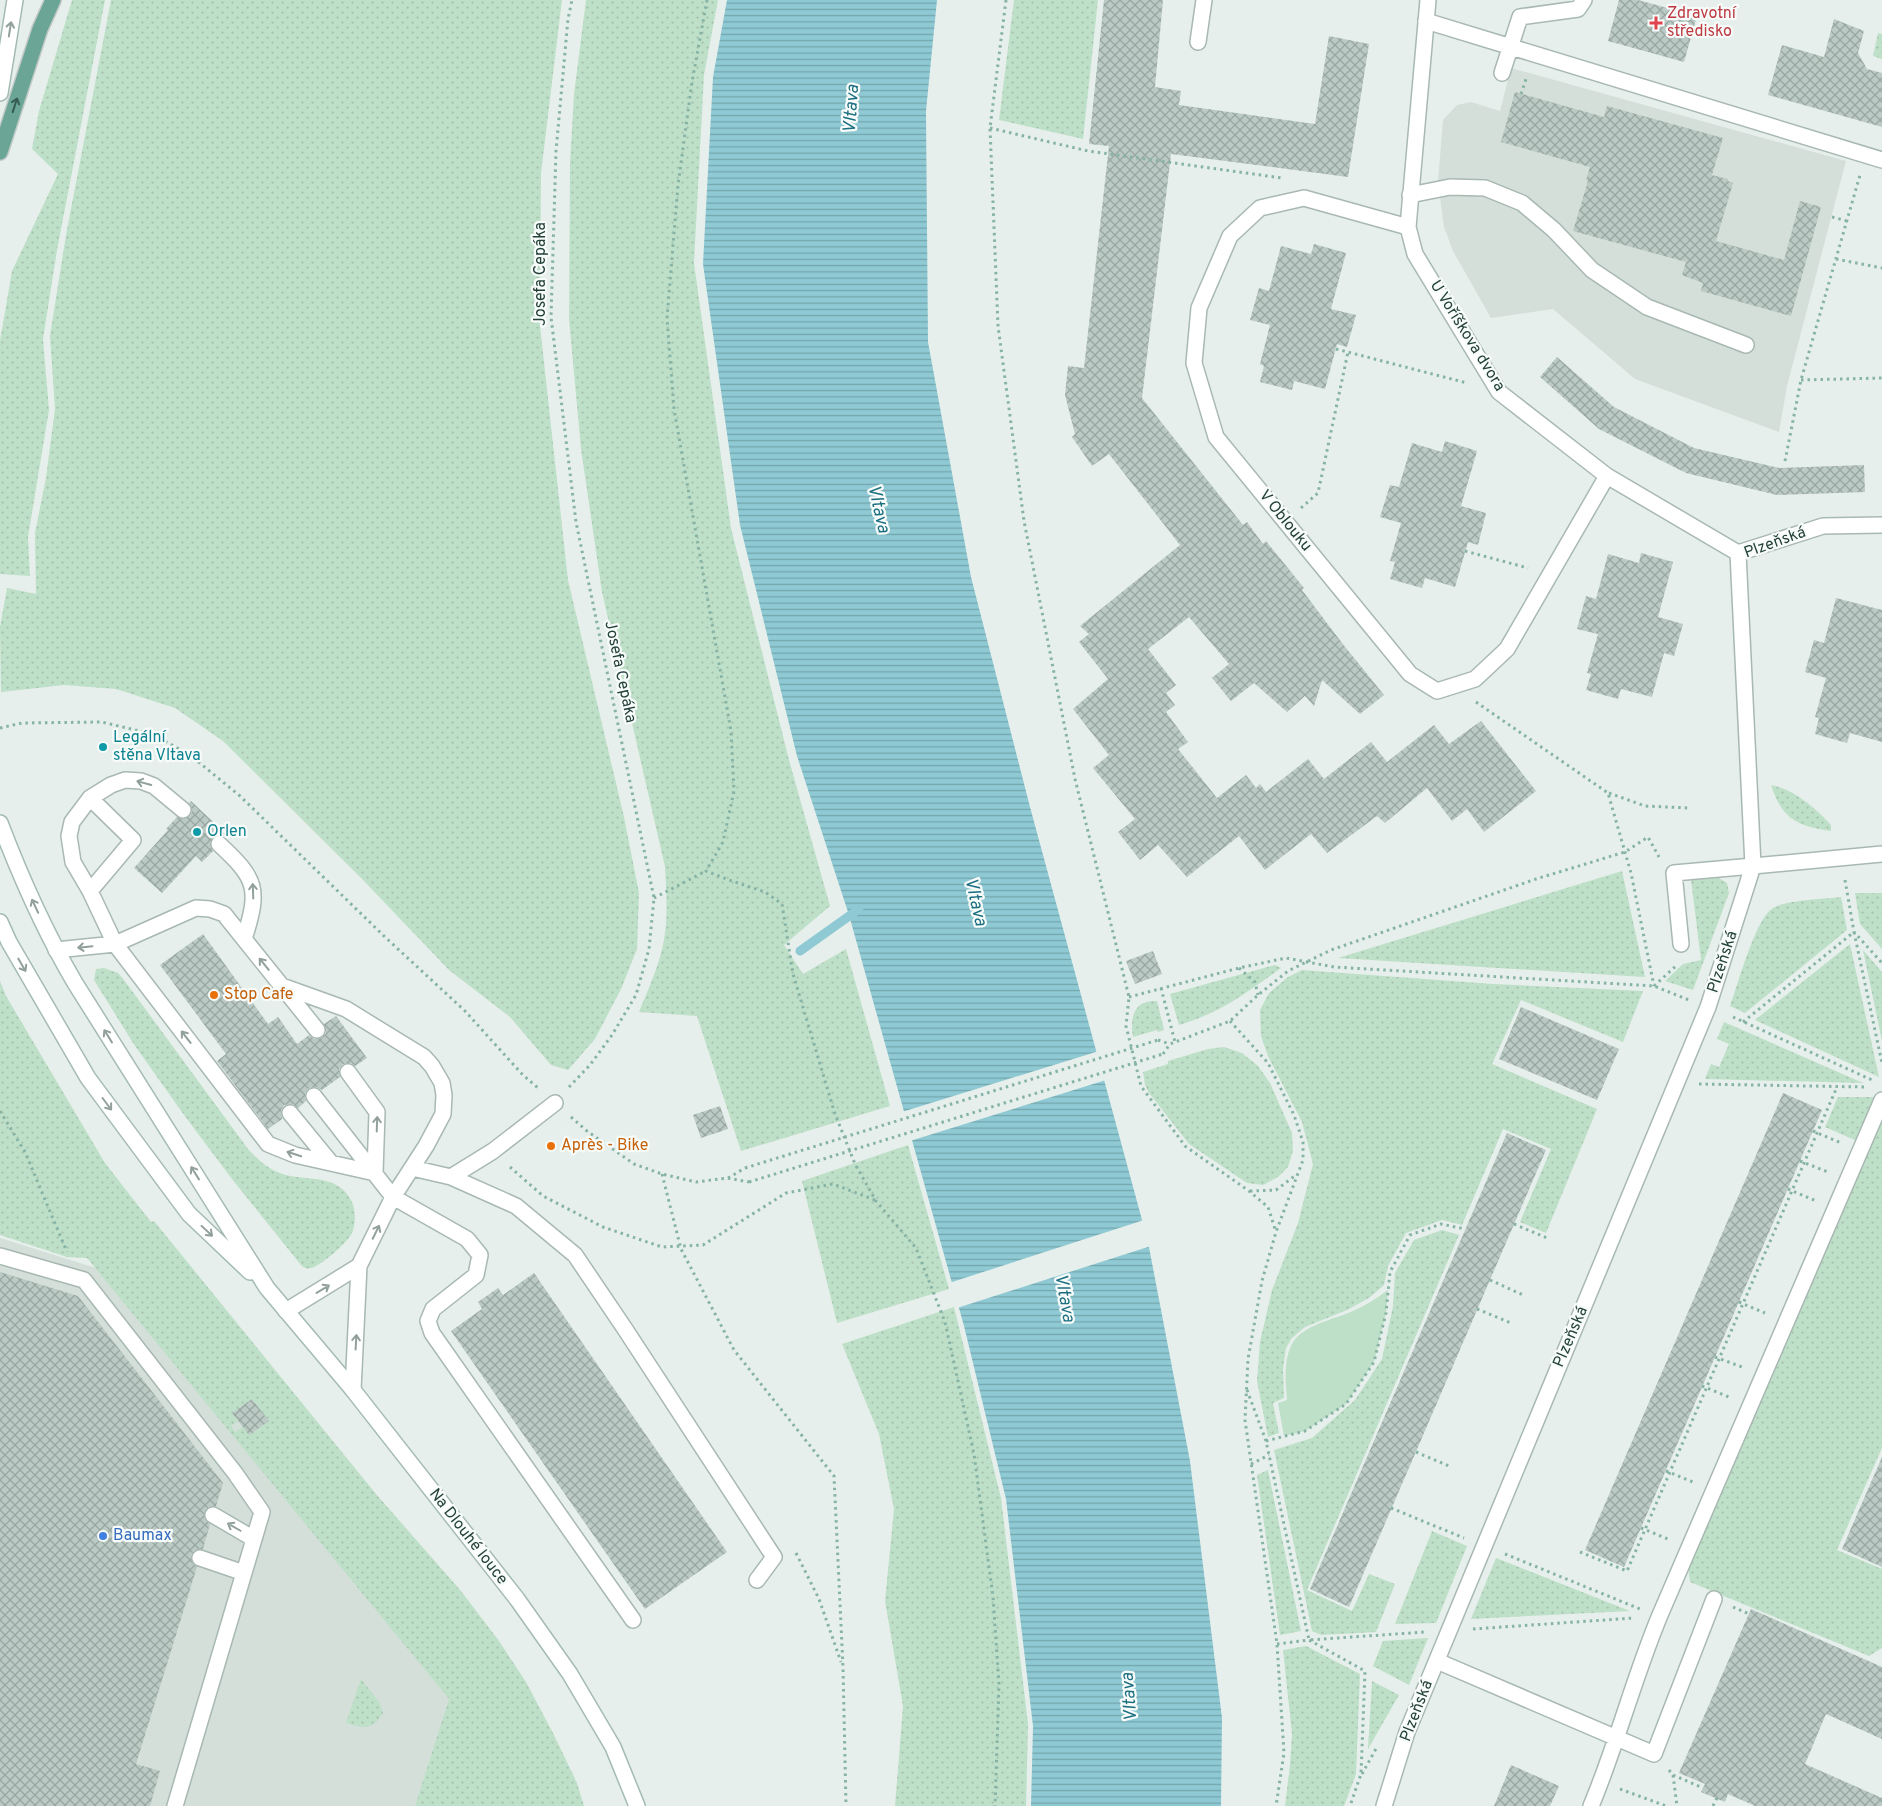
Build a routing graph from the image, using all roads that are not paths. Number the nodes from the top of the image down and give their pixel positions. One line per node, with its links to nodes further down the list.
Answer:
1 (15, 0): 10 (street, one-way to 1)
2 (53, 0): 11 (main road, one-way to 2)
3 (1204, 0): 7 (street)
4 (1428, 0): 6 (street, U Voříškova dvora)
5 (1584, 0): 8 (street)
6 (1426, 21): 8 (street); 13 (street, U Voříškova dvora)
7 (1198, 42)
8 (1510, 48): 9 (street); 12 (street)
9 (1502, 73)
10 (0, 93)
11 (0, 152)
12 (1882, 160)
13 (1410, 195): 14 (street, U Voříškova dvora); 15 (street)
14 (1408, 227): 16 (street, U Voříškova dvora); 16 (street, V Oblouku)
15 (1746, 345)
16 (1607, 476): 18 (street, U Voříškova dvora)
17 (1882, 525): 18 (street, Plzeňská)
18 (1738, 553): 24 (street, Plzeňská)
19 (90, 798): 20 (street, one-way to 19); 25 (street); 25 (street)
20 (183, 810)
21 (0, 823): 30 (street, one-way to 21)
22 (219, 844): 27 (street, one-way to 22)
23 (1882, 854): 24 (street)
24 (1753, 866): 29 (street); 55 (street, Plzeňská)
25 (90, 892): 28 (street)
26 (0, 922): 45 (street, one-way to 45)
27 (244, 939): 28 (street); 31 (street, one-way to 27)
28 (115, 944): 30 (street, one-way to 30); 38 (street, one-way to 28)
29 (1682, 944)
30 (56, 950): 45 (street, one-way to 30)
31 (282, 986): 32 (street); 39 (street)
32 (317, 1030)
33 (348, 1072): 40 (street, one-way to 33)
34 (1878, 1094): 56 (street)
35 (314, 1096): 40 (street)
36 (555, 1102): 41 (street)
37 (290, 1113): 38 (street)
38 (330, 1163): 40 (street)
39 (412, 1168): 41 (street); 42 (street)
40 (375, 1173): 42 (street)
41 (451, 1177): 52 (street)
42 (394, 1197): 44 (street, one-way to 42); 54 (street)
43 (0, 1256): 49 (street)
44 (359, 1266): 46 (street, one-way to 44); 47 (street, one-way to 44)
45 (267, 1288): 46 (street, Na Dlouhé louce)
46 (286, 1311): 47 (street, Na Dlouhé louce)
47 (353, 1390): 58 (street, Na Dlouhé louce)
48 (213, 1515): 49 (street, one-way to 48)
49 (254, 1539): 51 (street)
50 (200, 1558): 51 (street)
51 (244, 1573): 57 (street)
52 (757, 1580)
53 (1714, 1599): 56 (street)
54 (633, 1620)
55 (1437, 1661): 56 (street); 59 (street, Plzeňská)
56 (1615, 1738): 60 (street)
57 (176, 1806)
58 (637, 1806)
59 (1384, 1806)
60 (1591, 1806)

